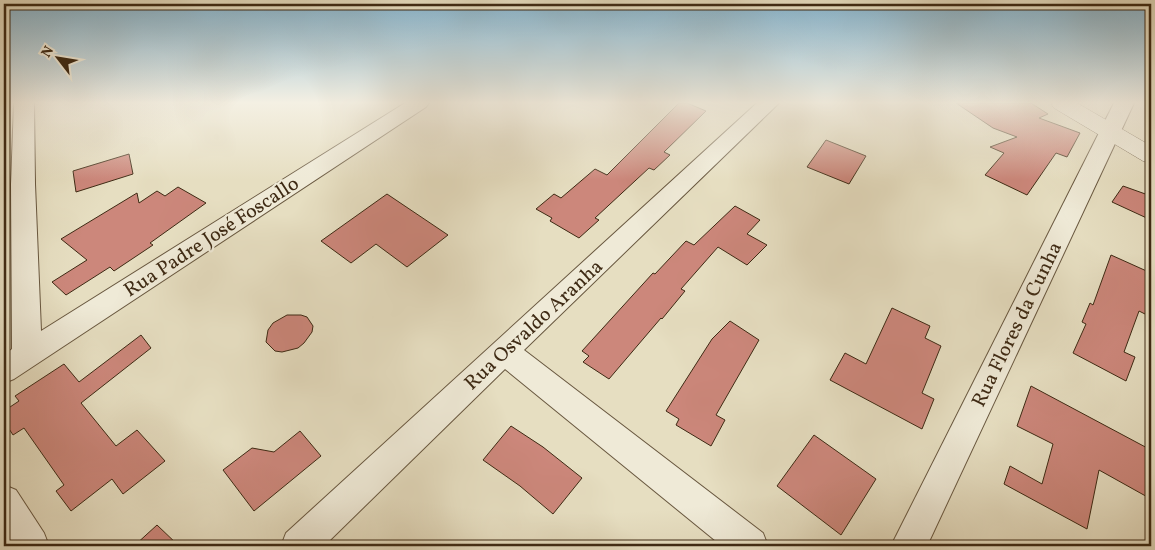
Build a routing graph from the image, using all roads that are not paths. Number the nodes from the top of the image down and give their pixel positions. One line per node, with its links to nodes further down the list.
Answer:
1 (24, 129): 8 (street)
2 (374, 129): 8 (street, Rua Padre José Foscallo)
3 (742, 129): 7 (street, Rua Osvaldo Aranha)
4 (1106, 129): 5 (street)
5 (1110, 131): 6 (street); 14 (street, Rua Flores da Cunha)
6 (1151, 156)
7 (504, 351): 12 (street, Rua Osvaldo Aranha); 13 (street)
8 (27, 355): 9 (street, Rua Padre José Foscallo)
9 (4, 370)
10 (4, 502): 11 (street)
11 (31, 546)
12 (299, 546)
13 (750, 546)
14 (909, 546)

